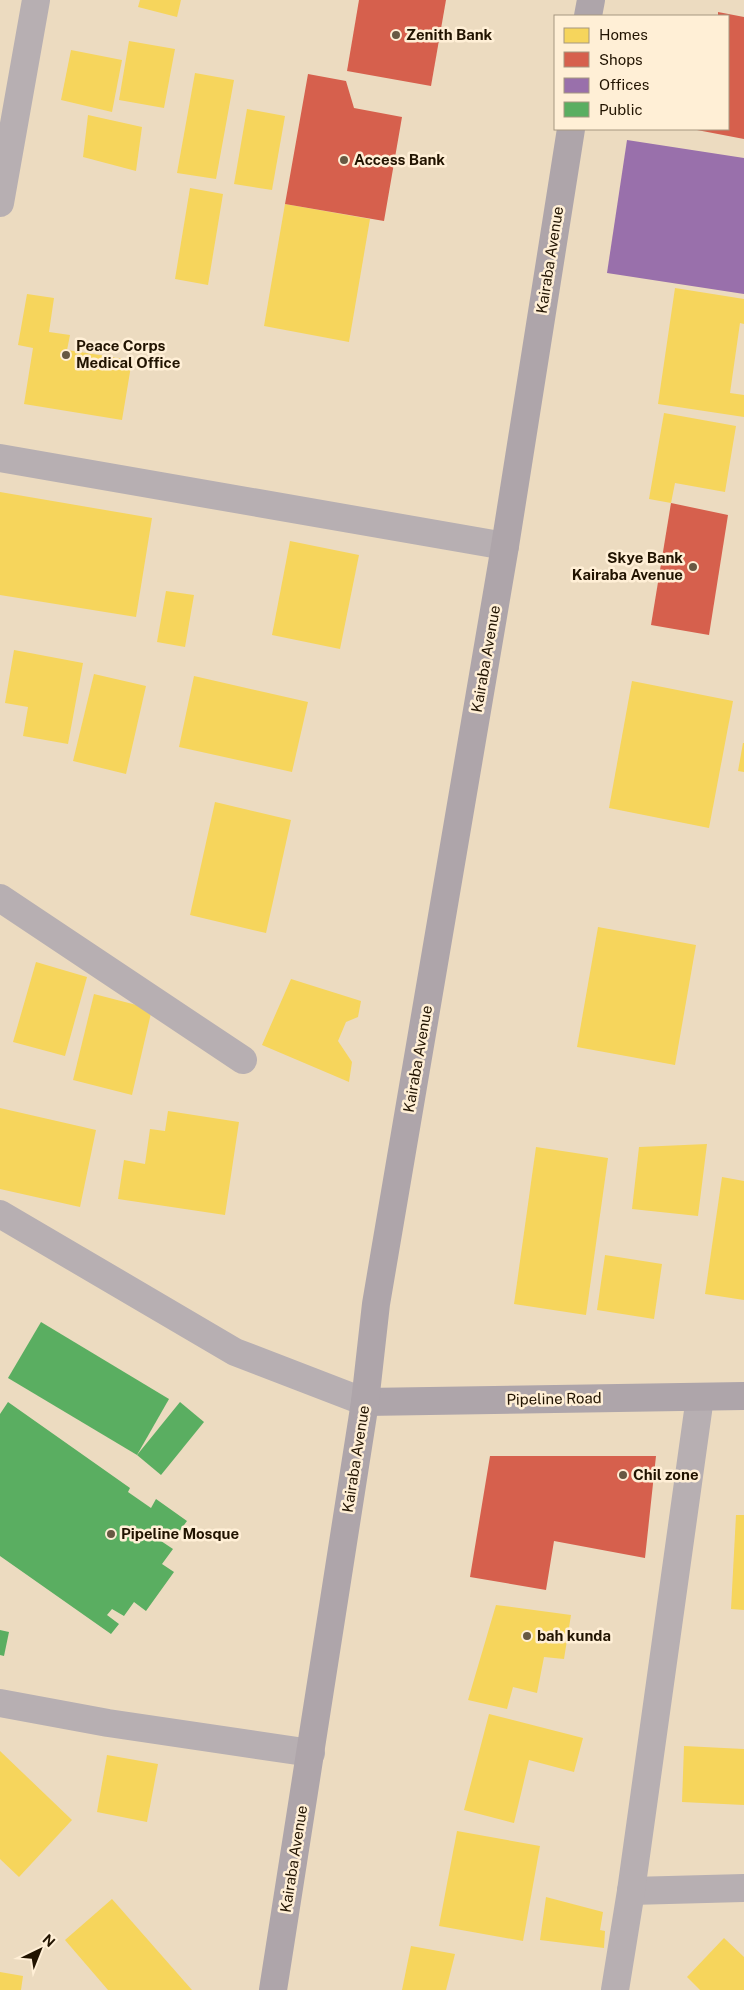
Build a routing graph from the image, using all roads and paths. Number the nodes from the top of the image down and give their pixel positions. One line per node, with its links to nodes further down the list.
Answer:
1 (36, 0): 5 (street)
2 (591, 0): 3 (street)
3 (588, 15)
4 (571, 130): 7 (street, Kairaba Avenue)
5 (0, 203)
6 (0, 458): 7 (street)
7 (505, 546): 13 (street, Kairaba Avenue)
8 (0, 898): 9 (street)
9 (243, 1060)
10 (0, 1214): 13 (street)
11 (744, 1396): 12 (street, Pipeline Road)
12 (700, 1397): 13 (street, Pipeline Road); 17 (street)
13 (365, 1402): 15 (street, Kairaba Avenue)
14 (0, 1703): 15 (street)
15 (311, 1753): 18 (street, Kairaba Avenue)
16 (744, 1888): 17 (street)
17 (631, 1891): 19 (street)
18 (274, 1990)
19 (614, 1990)

